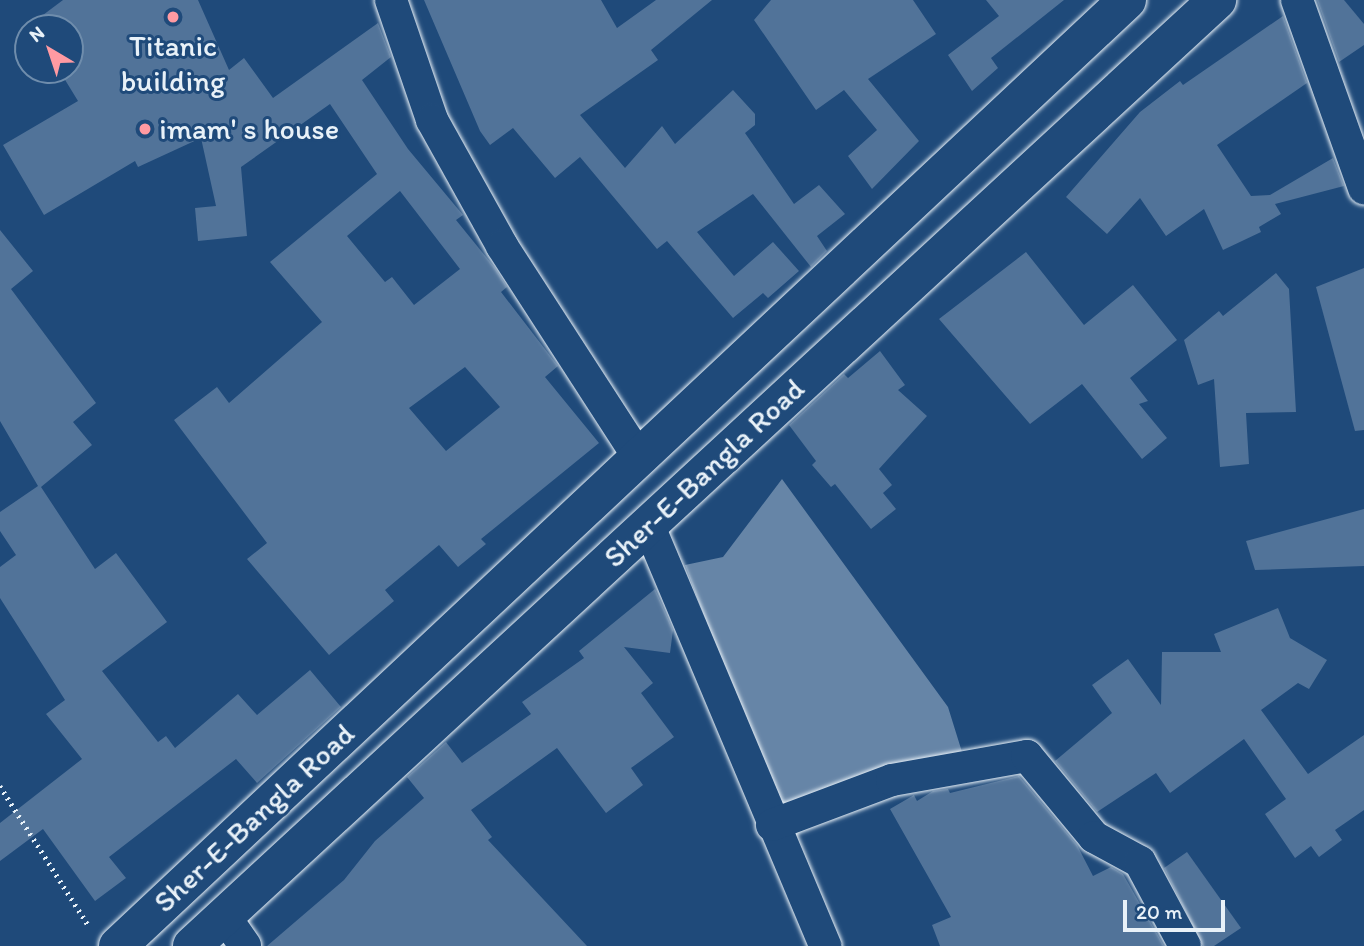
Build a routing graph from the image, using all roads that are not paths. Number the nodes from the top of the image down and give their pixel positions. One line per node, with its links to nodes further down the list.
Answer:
1 (391, 0): 6 (street)
2 (1127, 0): 6 (highway, Sher-E-Bangla Road)
3 (1217, 0): 7 (highway, Sher-E-Bangla Road)
4 (1297, 0): 5 (street)
5 (1364, 188)
6 (640, 459): 10 (highway, Sher-E-Bangla Road)
7 (648, 524): 8 (street); 9 (highway, Sher-E-Bangla Road)
8 (772, 825): 12 (street); 13 (street)
9 (235, 932): 11 (highway, Sher-E-Bangla Road)
10 (106, 941)
11 (192, 946)
12 (825, 946)
13 (1185, 946)

